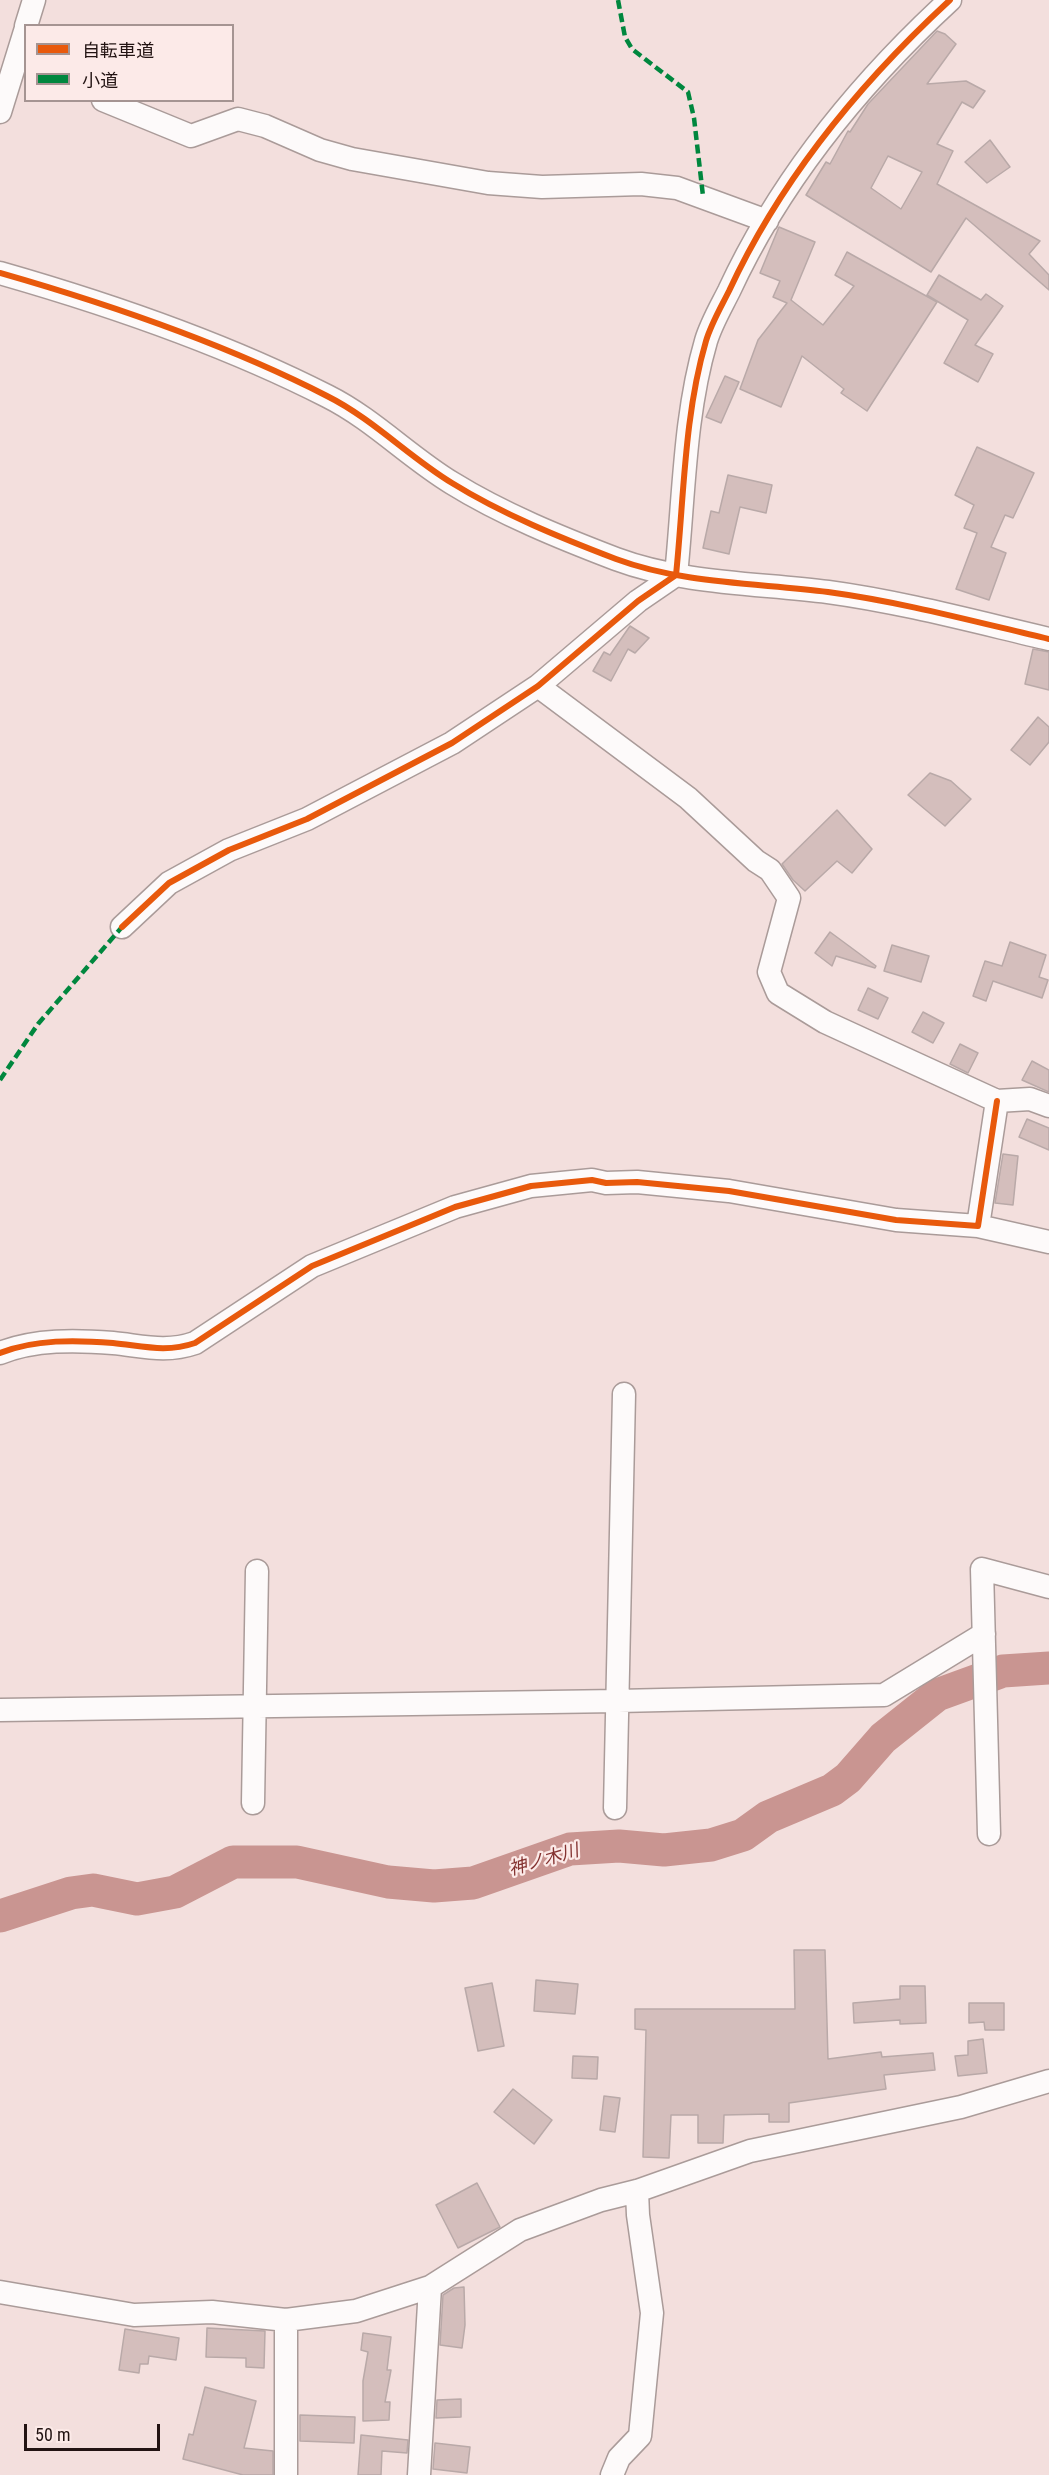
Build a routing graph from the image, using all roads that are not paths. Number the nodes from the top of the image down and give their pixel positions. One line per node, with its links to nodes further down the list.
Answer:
1 (34, 0): 3 (street)
2 (950, 0): 8 (street)
3 (27, 24)
4 (24, 40): 5 (street)
5 (20, 66): 7 (street)
6 (108, 102): 8 (street)
7 (0, 112)
8 (767, 221): 10 (street)
9 (0, 273): 10 (street)
10 (676, 575): 11 (street); 12 (street)
11 (1049, 639)
12 (537, 686): 13 (street); 14 (street)
13 (123, 927)
14 (997, 1101): 15 (street); 16 (street)
15 (1049, 1106)
16 (978, 1226): 17 (street); 18 (street)
17 (1049, 1242)
18 (0, 1353)
19 (624, 1394): 23 (street)
20 (257, 1571): 24 (street)
21 (1049, 1587): 22 (street)
22 (984, 1634): 23 (street); 28 (street)
23 (618, 1701): 24 (street); 27 (street)
24 (253, 1705): 25 (street); 26 (street)
25 (0, 1710)
26 (253, 1803)
27 (615, 1808)
28 (989, 1834)
29 (1049, 2081): 30 (street)
30 (637, 2191): 31 (street); 36 (street)
31 (430, 2287): 33 (street); 35 (street)
32 (0, 2292): 33 (street)
33 (286, 2320): 34 (street)
34 (286, 2475)
35 (420, 2475)
36 (612, 2475)

